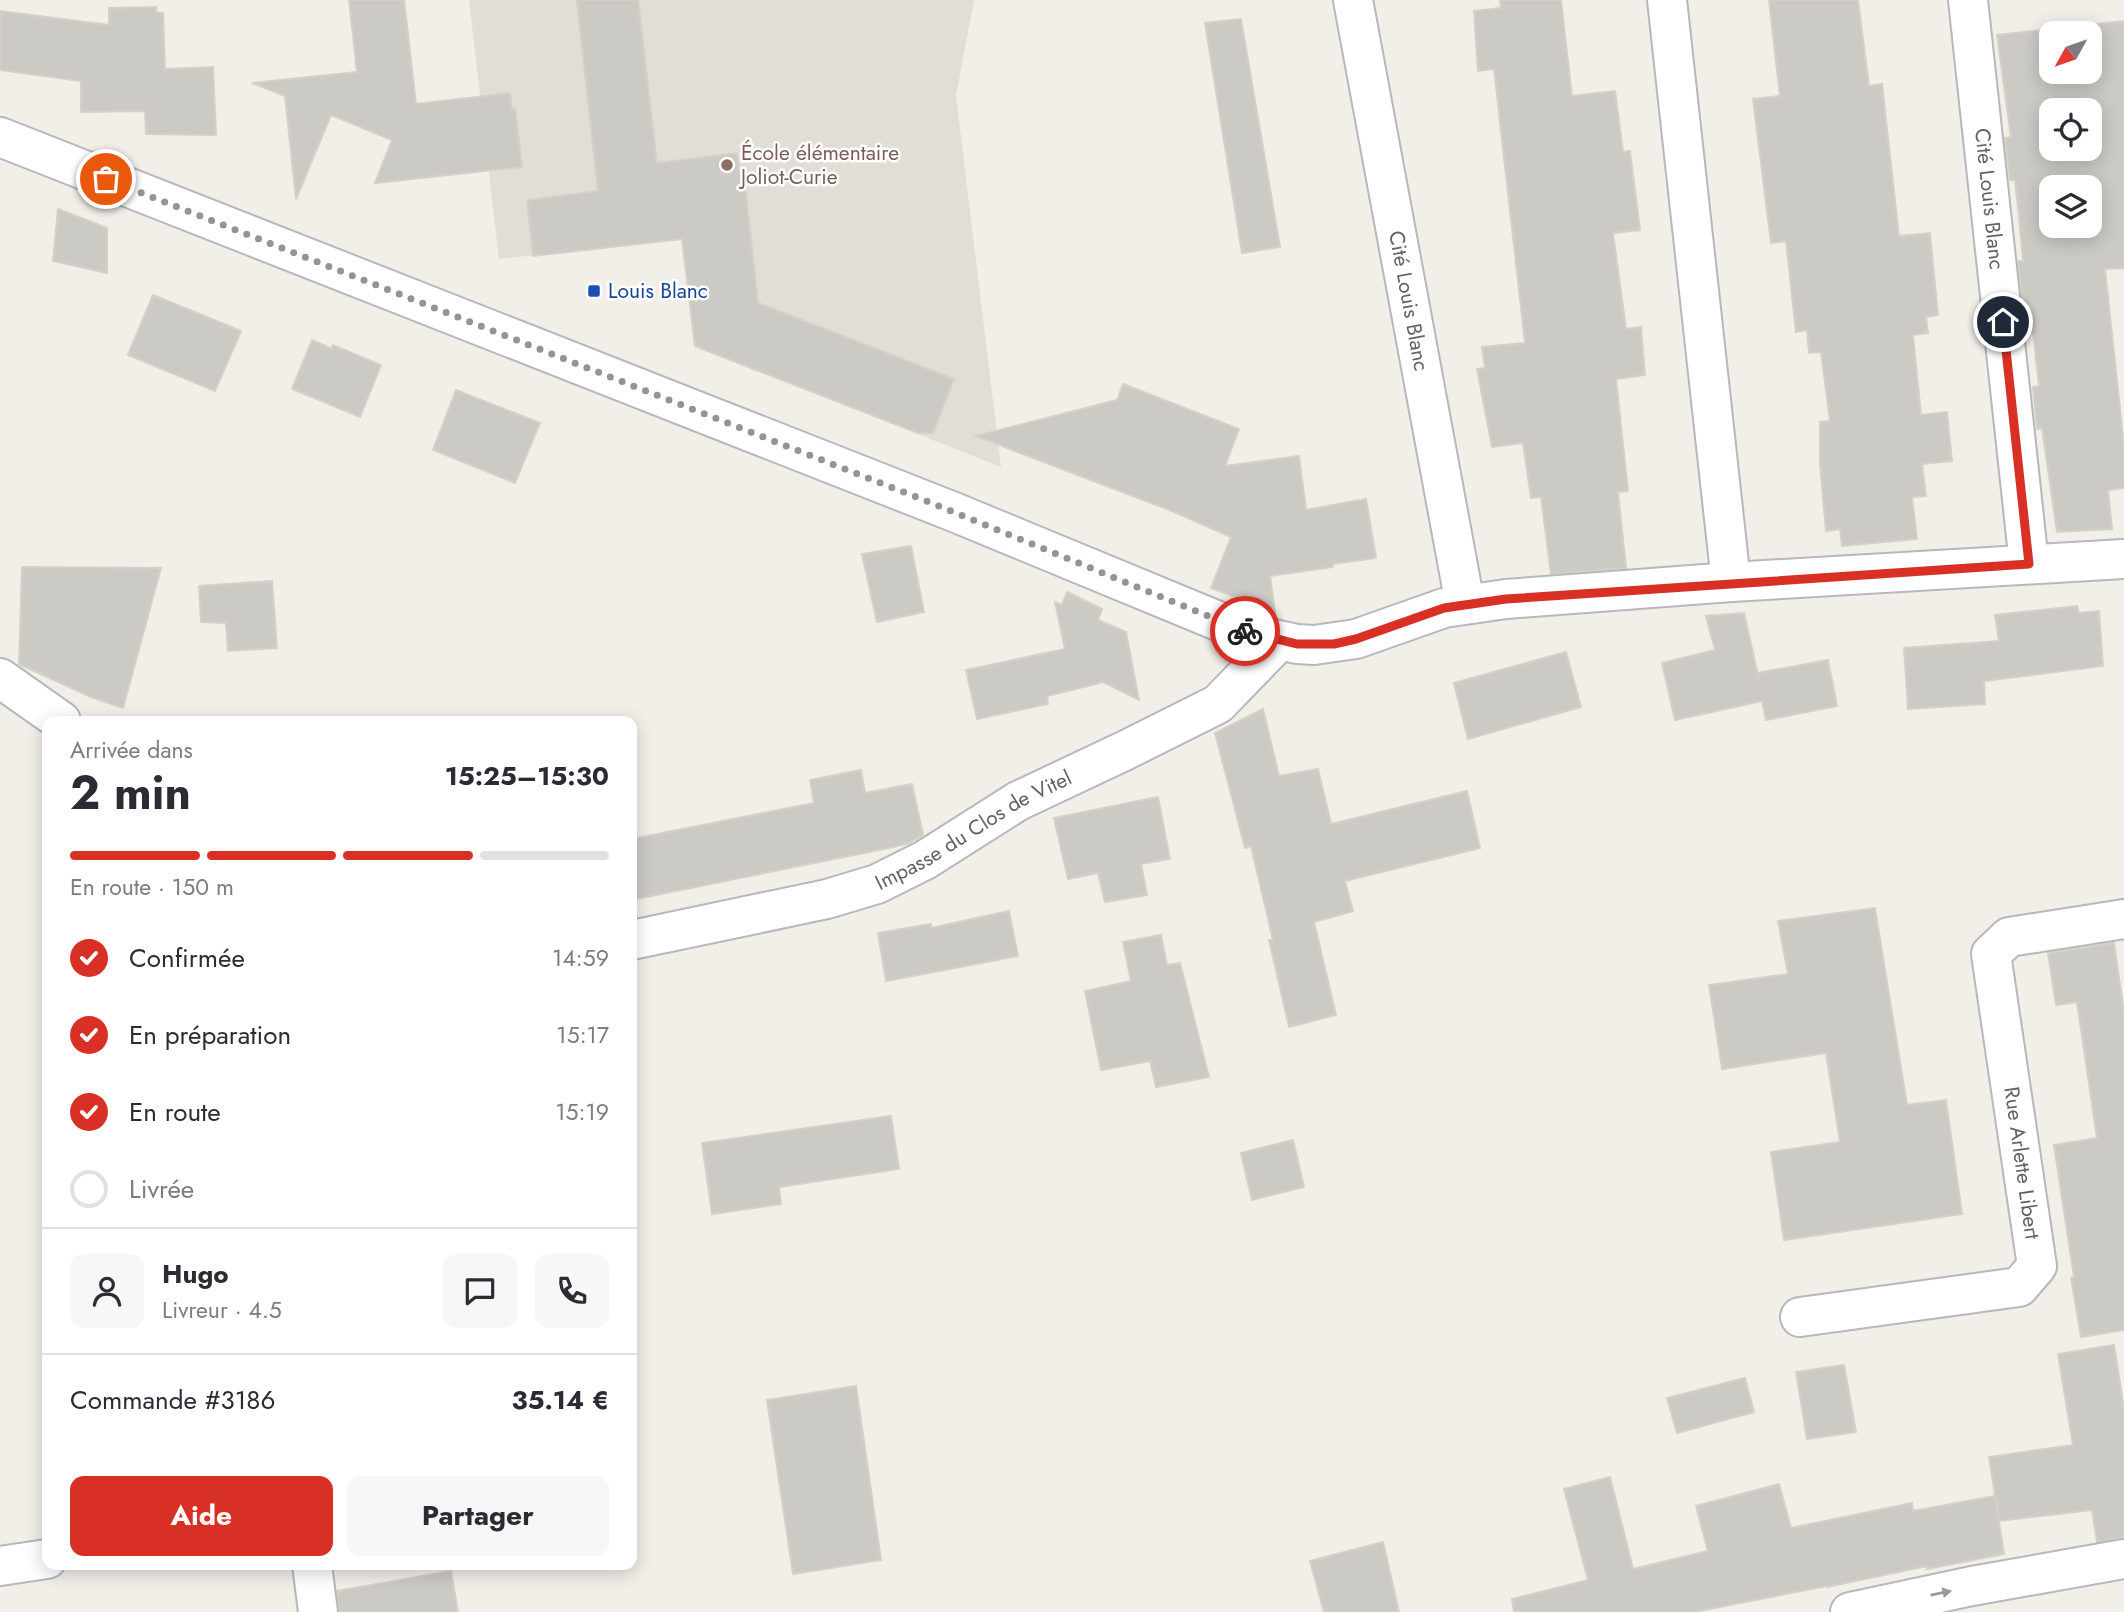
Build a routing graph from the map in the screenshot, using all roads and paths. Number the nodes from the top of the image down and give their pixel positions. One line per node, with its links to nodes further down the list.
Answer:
1 (1353, 0): 8 (street, Cité Louis Blanc)
2 (1667, 0): 7 (street)
3 (1968, 0): 6 (street, Cité Louis Blanc)
4 (0, 137): 9 (street)
5 (2124, 559): 6 (street)
6 (2029, 564): 7 (street)
7 (1731, 582): 8 (street)
8 (1465, 604): 9 (street)
9 (1279, 641): 13 (street, Impasse du Clos de Vitel)
10 (0, 678): 11 (street)
11 (54, 716)
12 (2124, 919): 14 (street, Rue Arlette Libert)
13 (637, 939)
14 (1800, 1317)
15 (2124, 1559): 20 (street, one-way to 15)
16 (42, 1560): 17 (street)
17 (0, 1566)
18 (313, 1570): 19 (street)
19 (318, 1612)
20 (1850, 1612)

